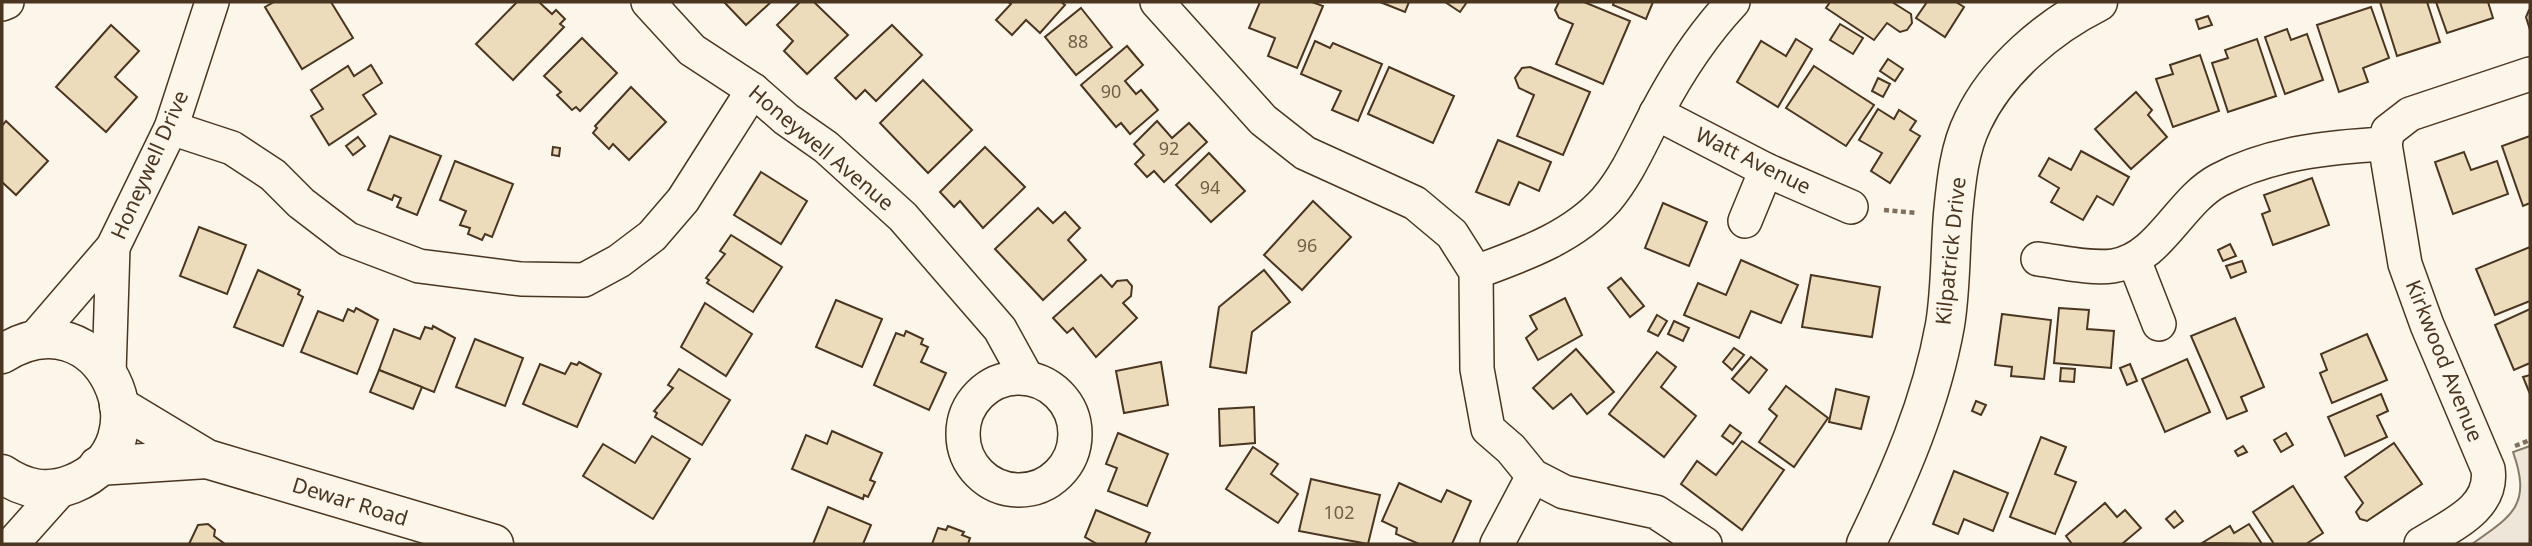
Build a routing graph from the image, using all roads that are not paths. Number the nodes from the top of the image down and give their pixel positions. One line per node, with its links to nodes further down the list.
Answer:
1 (7, 2): 6 (street)
2 (212, 2): 11 (street, Honeywell Drive)
3 (648, 2): 9 (street, Honeywell Avenue)
4 (1733, 2): 10 (street)
5 (2098, 2): 33 (street, Kilpatrick Drive)
6 (2, 4)
7 (1170, 6): 19 (street)
8 (2530, 74): 12 (street)
9 (753, 90): 11 (street); 22 (street, Honeywell Avenue)
10 (1656, 113): 13 (street, Watt Avenue); 19 (street)
11 (171, 128): 16 (street, Honeywell Drive)
12 (2385, 144): 18 (street); 34 (street, Kirkwood Avenue)
13 (1766, 170): 14 (street, Watt Avenue); 15 (street)
14 (1852, 207)
15 (1745, 221)
16 (113, 247): 21 (street, Honeywell Drive); 23 (street, Honeywell Drive)
17 (2038, 259): 18 (street)
18 (2134, 260): 20 (street)
19 (1476, 272): 27 (street)
20 (2159, 324)
21 (17, 347): 23 (street, Dewar Road)
22 (1027, 378)
23 (114, 390): 24 (street, Dewar Road); 25 (street)
24 (207, 459): 25 (street, Dewar Road); 30 (street, Dewar Road)
25 (98, 466): 28 (street)
26 (2, 474): 28 (street)
27 (1533, 476): 31 (street); 32 (street)
28 (62, 488): 29 (street)
29 (12, 544)
30 (494, 544)
31 (1497, 544)
32 (1705, 544)
33 (1866, 544)
34 (2421, 544)

